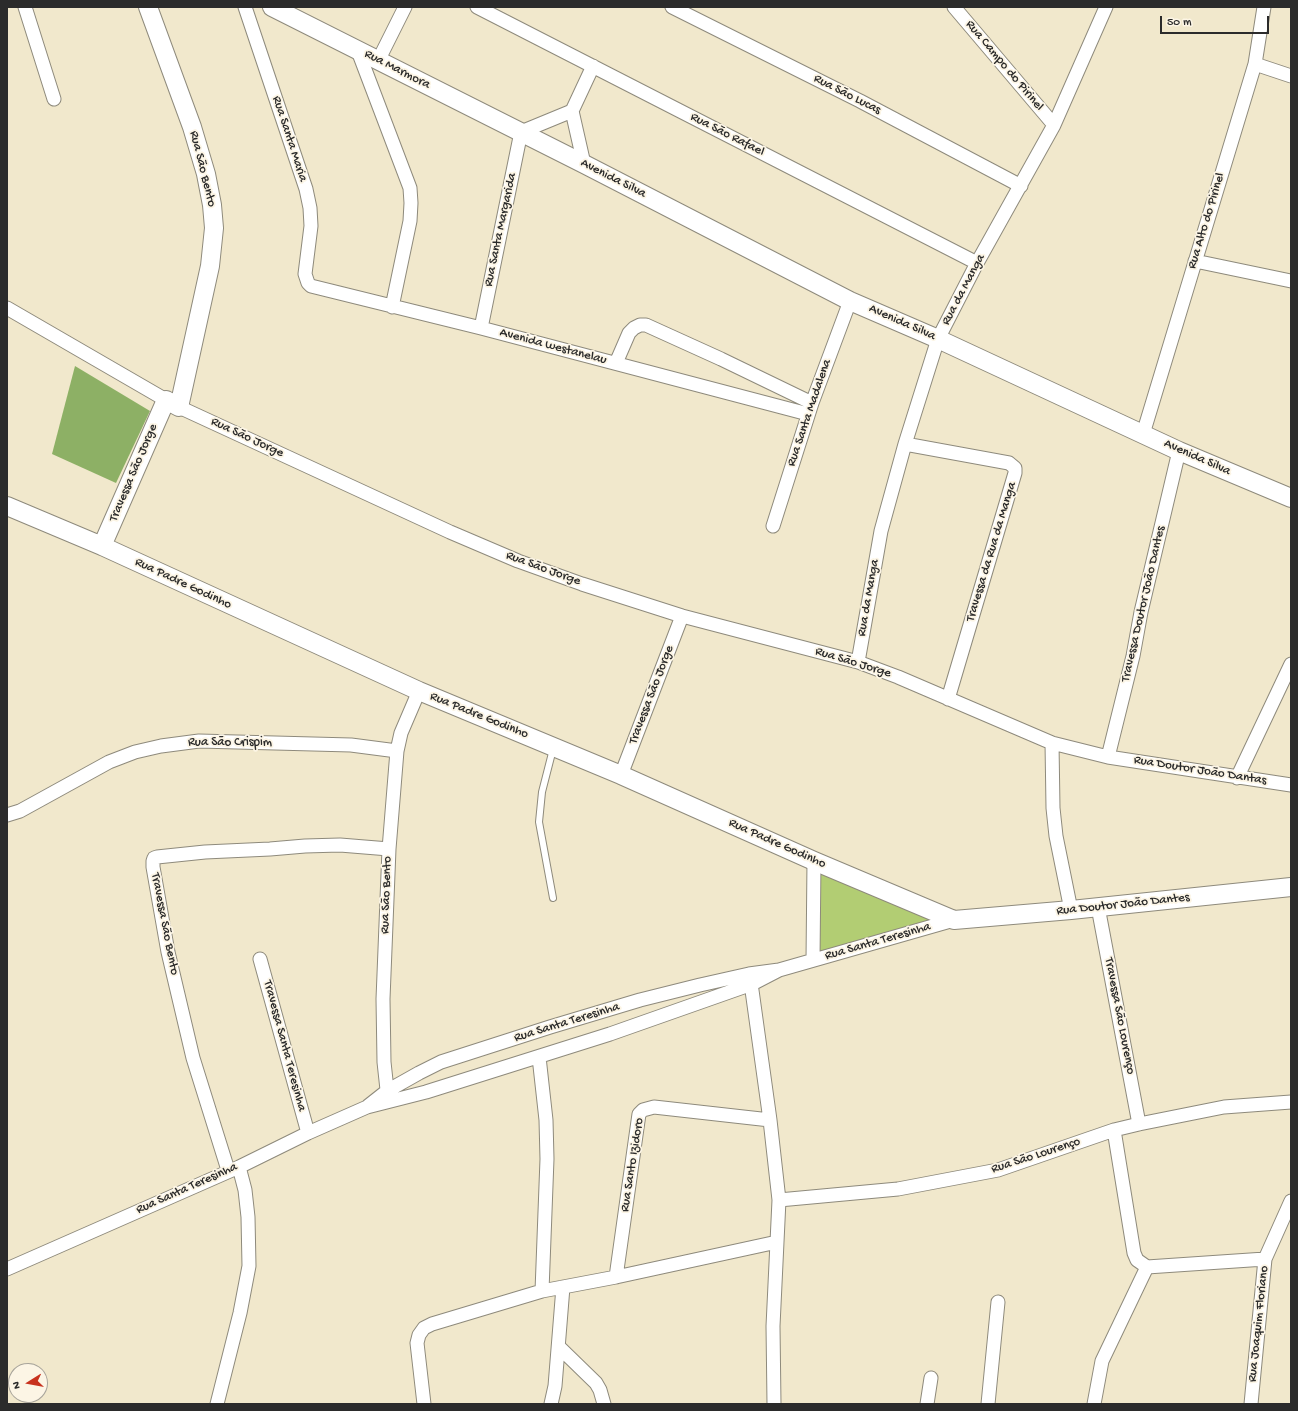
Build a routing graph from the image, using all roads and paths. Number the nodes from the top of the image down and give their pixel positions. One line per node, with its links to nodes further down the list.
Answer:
1 (25, 7): 16 (street)
2 (148, 7): 32 (street, Rua São Bento)
3 (245, 7): 24 (street, Rua Santa Maria)
4 (272, 7): 11 (street, Rua Marmora)
5 (405, 7): 12 (street)
6 (477, 7): 14 (street, Rua São Rafael)
7 (672, 7): 21 (street, Rua São Lucas)
8 (954, 7): 18 (street, Rua Campo do Pirinel)
9 (1106, 7): 18 (street, Rua da Manga)
10 (1264, 7): 13 (street, Rua Alto do Pirinel)
11 (358, 51): 12 (street, Rua Marmora); 27 (street)
12 (378, 61): 19 (street, Rua Marmora)
13 (1254, 64): 15 (street); 22 (street, Rua Alto do Pirinel)
14 (593, 66): 17 (street); 23 (street, Rua São Rafael)
15 (1291, 76)
16 (54, 99)
17 (572, 111): 19 (street); 20 (street)
18 (1054, 125): 21 (street, Rua da Manga)
19 (521, 132): 20 (street, Avenida Silva); 29 (street, Rua Santa Margarida)
20 (584, 164): 26 (street, Avenida Silva)
21 (1021, 186): 23 (street, Rua da Manga)
22 (1195, 261): 25 (street); 34 (street, Rua Alto do Pirinel)
23 (977, 264): 30 (street, Rua da Manga)
24 (305, 274): 27 (street, Avenida westanelau)
25 (1291, 281)
26 (850, 300): 30 (street, Avenida Silva); 33 (street, Rua Santa Madalena)
27 (392, 307): 29 (street, Avenida westanelau)
28 (7, 308): 32 (street, Rua São Jorge)
29 (481, 328): 31 (street, Avenida westanelau)
30 (938, 339): 34 (street, Avenida Silva); 35 (street, Rua da Manga)
31 (616, 364): 33 (street, Avenida westanelau); 33 (street)
32 (172, 404): 40 (street, Travessa São Jorge); 41 (street, Rua São Jorge)
33 (810, 408): 39 (street, Rua Santa Madalena)
34 (1143, 434): 36 (street, Avenida Silva)
35 (905, 444): 42 (street, Rua da Manga); 45 (street, Travessa da Rua da Manga)
36 (1179, 451): 37 (street, Avenida Silva); 49 (street, Travessa Doutor João Dantes)
37 (1291, 498)
38 (7, 506): 40 (street, Rua Padre Godinho)
39 (773, 526)
40 (102, 546): 44 (street, Rua Padre Godinho)
41 (682, 616): 42 (street, Rua São Jorge); 50 (street, Travessa São Jorge)
42 (858, 662): 45 (street, Rua São Jorge)
43 (1291, 664): 51 (street)
44 (419, 691): 47 (street, Rua Padre Godinho); 48 (street, Rua São Bento)
45 (948, 699): 46 (street, Rua São Jorge)
46 (1052, 742): 49 (street, Rua São Jorge); 59 (street)
47 (554, 747): 50 (street, Rua Padre Godinho); 57 (lane)
48 (397, 751): 53 (street, Rua São Crispim); 54 (street, Rua São Bento)
49 (1108, 757): 51 (street, Rua Doutor João Dantas)
50 (621, 775): 55 (street, Rua Padre Godinho)
51 (1237, 778): 52 (street, Rua Doutor João Dantas)
52 (1291, 785)
53 (7, 815)
54 (389, 849): 65 (street, Rua São Bento); 71 (street, Travessa São Bento)
55 (814, 861): 60 (street, Rua Padre Godinho); 62 (street)
56 (1291, 887): 58 (street, Rua Doutor João Dantes)
57 (553, 898)
58 (1098, 907): 59 (street, Rua Doutor João Dantes); 68 (street, Travessa São Lourenço)
59 (1071, 910): 60 (street, Rua Doutor João Dantes)
60 (954, 920): 62 (street, Rua Santa Teresinha)
61 (260, 959): 70 (street, Travessa Santa Teresinha)
62 (813, 960): 63 (street, Rua Santa Teresinha)
63 (750, 979): 64 (street, Rua Santa Teresinha); 65 (street, Rua Santa Teresinha); 67 (street)
64 (539, 1057): 65 (street, Rua Santa Teresinha); 80 (street)
65 (388, 1097): 70 (street, Rua Santa Teresinha)
66 (1291, 1102): 68 (street, Rua São Lourenço)
67 (770, 1120): 72 (street); 78 (street, Rua Santo Izidoro)
68 (1139, 1124): 69 (street, Rua São Lourenço)
69 (1114, 1130): 72 (street, Rua São Lourenço); 76 (street)
70 (308, 1133): 71 (street, Rua Santa Teresinha)
71 (233, 1169): 77 (street, Rua Santa Teresinha); 84 (street)
72 (779, 1200): 74 (street)
73 (1291, 1202): 75 (street, Rua Joaquim Floriano)
74 (777, 1242): 78 (street); 88 (street)
75 (1265, 1259): 76 (street); 92 (street, Rua Joaquim Floriano)
76 (1147, 1267): 91 (street)
77 (7, 1270)
78 (616, 1278): 79 (street)
79 (563, 1287): 80 (street); 82 (street)
80 (542, 1291): 85 (street)
81 (998, 1302): 90 (street)
82 (559, 1347): 86 (street); 87 (street)
83 (932, 1378): 89 (street)
84 (217, 1404)
85 (424, 1404)
86 (552, 1404)
87 (604, 1404)
88 (774, 1404)
89 (927, 1404)
90 (988, 1404)
91 (1094, 1404)
92 (1251, 1404)

